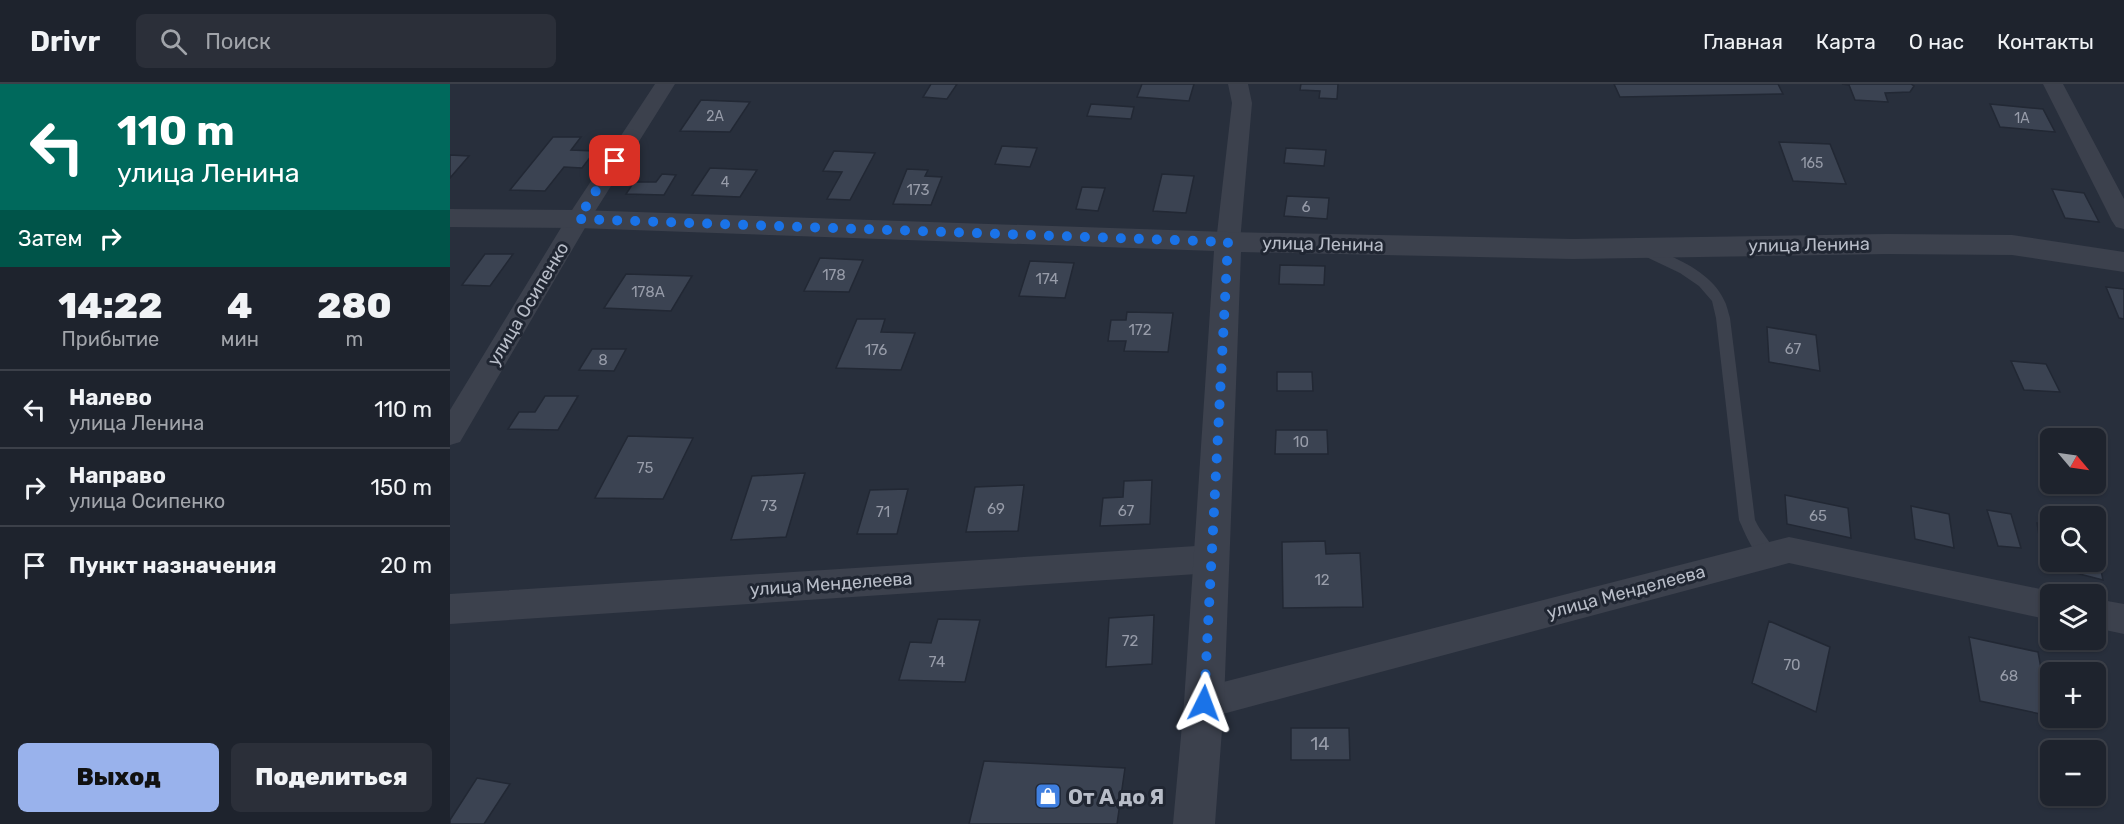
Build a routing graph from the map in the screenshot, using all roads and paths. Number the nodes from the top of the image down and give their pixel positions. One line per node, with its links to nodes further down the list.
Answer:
1 (665, 84): 5 (street, улица Осипенко)
2 (2054, 84): 6 (street)
3 (1240, 93): 7 (street)
4 (450, 218): 5 (street, улица Ленина)
5 (578, 219): 7 (street, улица Ленина); 10 (street, улица Осипенко)
6 (2124, 221)
7 (1228, 242): 8 (street, улица Ленина); 12 (street)
8 (1636, 248): 9 (street, улица Ленина); 11 (lane)
9 (2124, 262)
10 (450, 434)
11 (1769, 555): 13 (street, улица Менделеева); 17 (street, улица Менделеева)
12 (1212, 559): 14 (street, улица Менделеева); 17 (street)
13 (2040, 604)
14 (450, 609)
15 (2106, 616): 16 (street)
16 (2124, 619)
17 (1204, 703): 18 (street)
18 (1194, 824)

